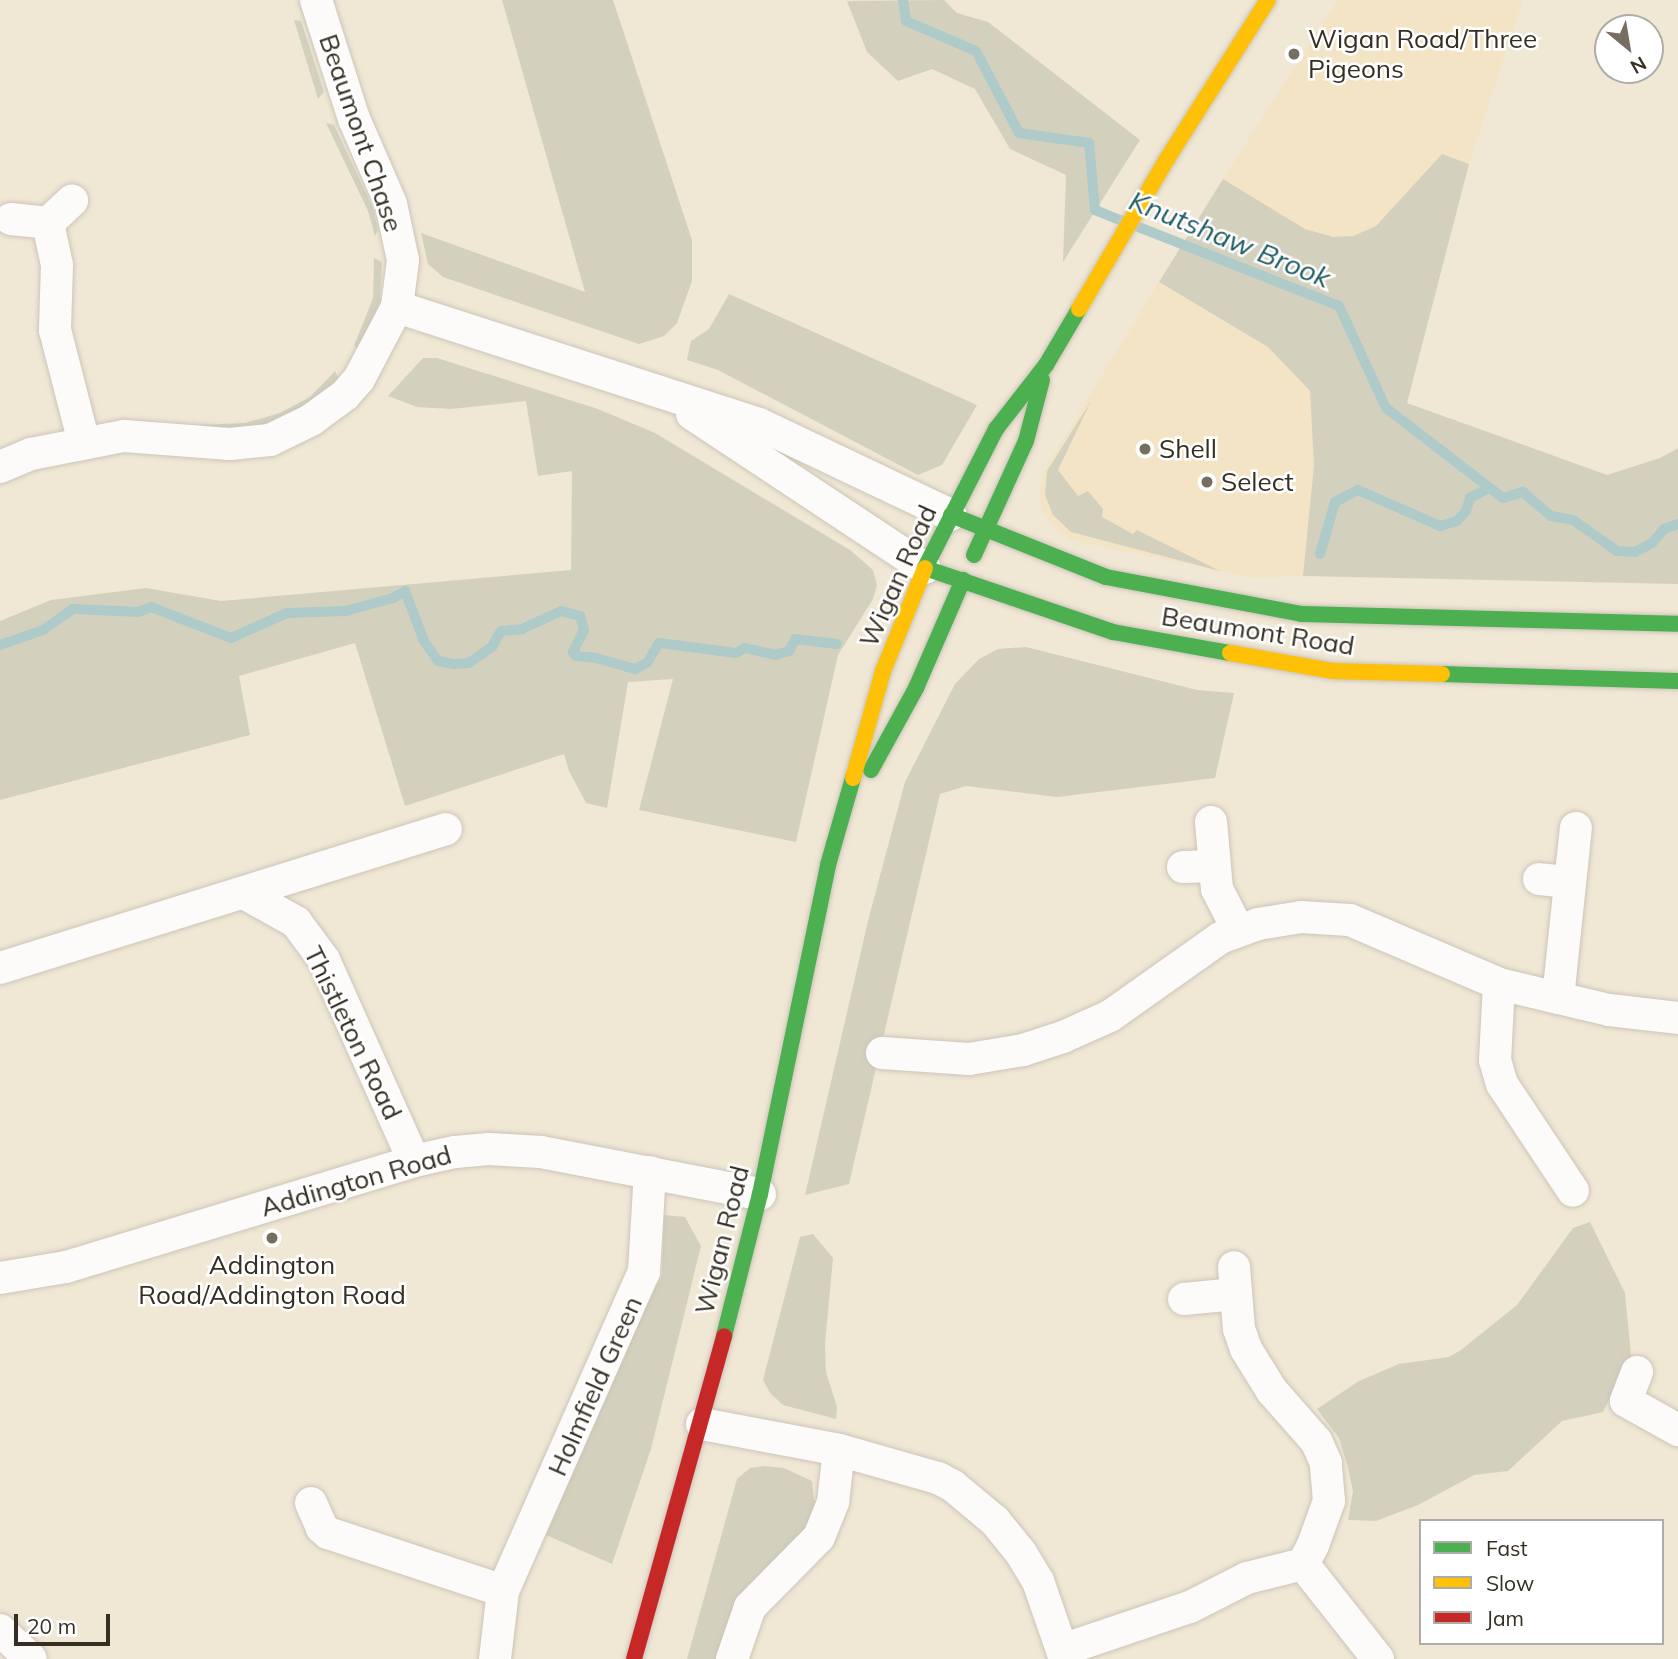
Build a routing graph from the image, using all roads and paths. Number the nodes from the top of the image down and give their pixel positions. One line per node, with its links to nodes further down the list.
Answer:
1 (316, 0): 6 (street, Beaumont Chase)
2 (1268, 0): 7 (main road, Wigan Road)
3 (72, 201): 5 (street)
4 (11, 219): 5 (street)
5 (48, 223): 9 (street)
6 (397, 307): 8 (street); 9 (street, Beaumont Chase)
7 (1046, 365): 11 (main road, Wigan Road); 12 (main road, Wigan Road)
8 (658, 392): 11 (street); 13 (street)
9 (84, 443): 10 (street, Beaumont Chase)
10 (0, 467)
11 (951, 515): 12 (main road, Beaumont Road); 13 (main road, Wigan Road)
12 (985, 531): 14 (main road, Wigan Road); 15 (main road, Beaumont Road)
13 (925, 568): 14 (main road, Beaumont Road); 18 (main road, Wigan Road)
14 (963, 580): 16 (main road, Beaumont Road); 18 (main road, Wigan Road)
15 (1678, 624)
16 (1678, 681)
17 (1211, 822): 24 (street)
18 (839, 828): 33 (main road, Wigan Road)
19 (1576, 828): 22 (street)
20 (446, 829): 23 (street)
21 (1539, 879): 22 (street)
22 (1570, 882): 27 (street)
23 (244, 893): 25 (street); 30 (street, Thistleton Road)
24 (1238, 930): 26 (street); 29 (street)
25 (0, 968)
26 (1499, 984): 27 (street); 32 (street)
27 (1558, 998): 28 (street)
28 (1678, 1018)
29 (882, 1053)
30 (414, 1161): 31 (street, Addington Road); 34 (street, Addington Road)
31 (650, 1172): 33 (street, Addington Road); 42 (street, Holmfield Green)
32 (1573, 1191)
33 (760, 1194): 37 (main road, Wigan Road)
34 (0, 1278)
35 (1184, 1299): 41 (street)
36 (1637, 1372): 38 (street)
37 (702, 1424): 39 (street); 47 (main road, Wigan Road)
38 (1678, 1430)
39 (839, 1450): 44 (street); 48 (street)
40 (312, 1503): 42 (street)
41 (1303, 1564): 44 (street); 49 (street)
42 (503, 1591): 46 (street, Holmfield Green)
43 (0, 1630): 45 (street)
44 (1064, 1654)
45 (31, 1659)
46 (495, 1659)
47 (634, 1659)
48 (732, 1659)
49 (1378, 1659)

